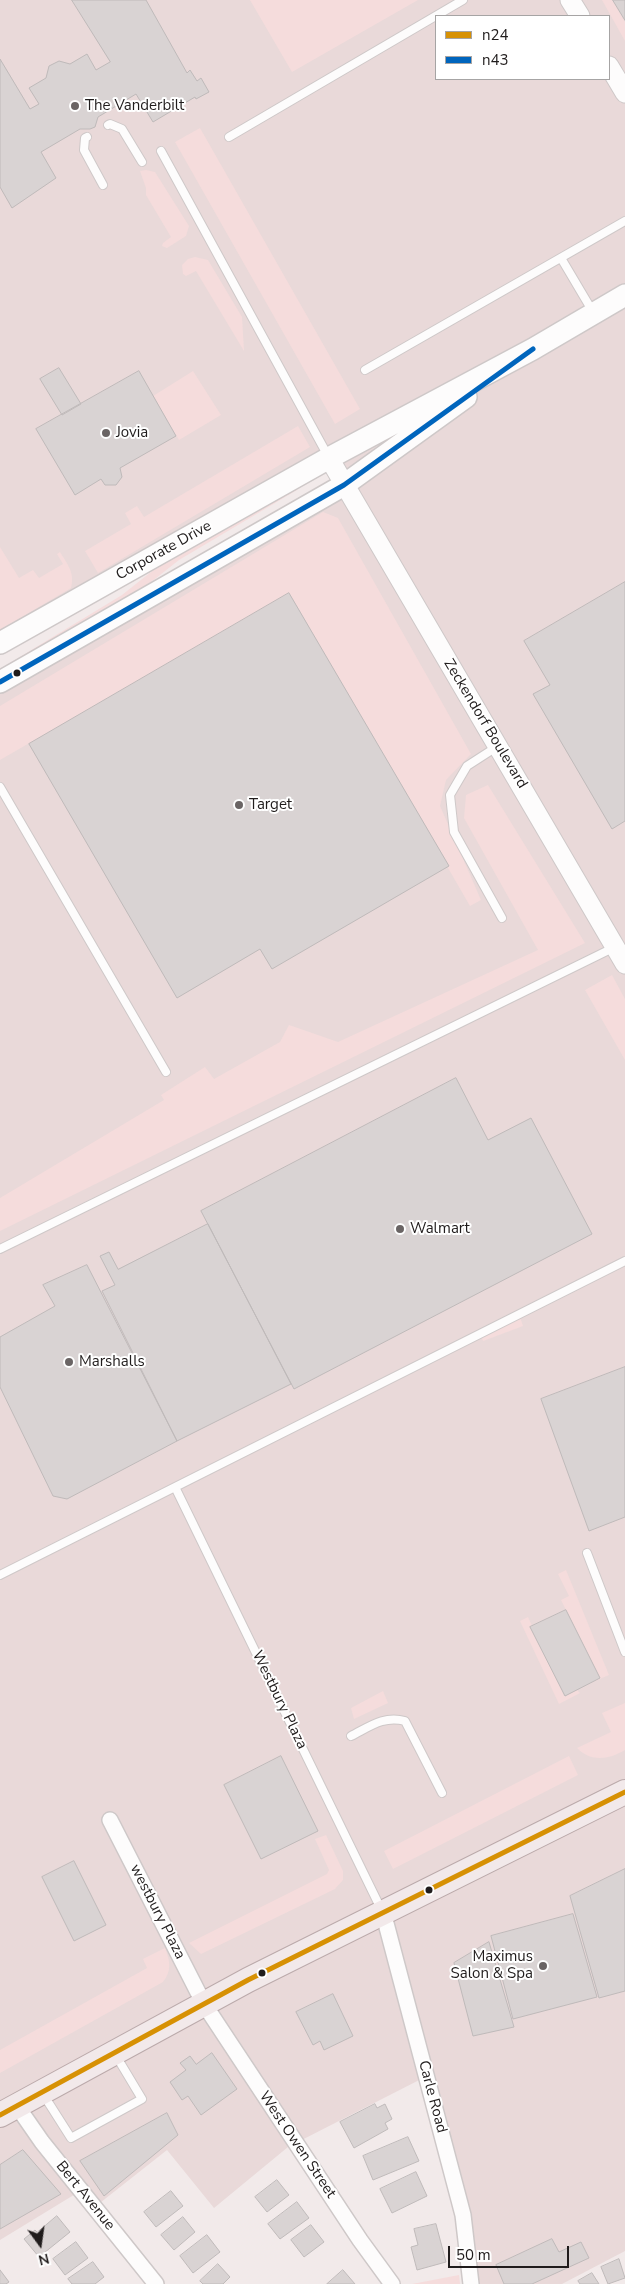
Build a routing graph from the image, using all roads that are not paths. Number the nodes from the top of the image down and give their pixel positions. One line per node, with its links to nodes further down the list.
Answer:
1 (463, 0): 3 (lane)
2 (570, 0): 4 (street)
3 (437, 15)
4 (579, 15)
5 (435, 16): 10 (lane)
6 (610, 68): 7 (street)
7 (625, 93)
8 (108, 125): 12 (lane)
9 (87, 136): 13 (lane)
10 (229, 137)
11 (161, 151): 20 (lane)
12 (142, 162)
13 (103, 185)
14 (625, 221): 15 (lane)
15 (561, 258): 17 (lane); 19 (lane)
16 (625, 295): 17 (main road)
17 (594, 313): 18 (main road)
18 (533, 349): 20 (main road); 21 (main road)
19 (366, 370)
20 (329, 458): 21 (street, Zeckendorf Boulevard); 22 (main road, Corporate Drive)
21 (344, 485): 23 (main road, Corporate Drive); 24 (street, Zeckendorf Boulevard)
22 (0, 643)
23 (0, 682)
24 (498, 746): 26 (lane); 27 (street, Zeckendorf Boulevard)
25 (0, 788): 29 (lane)
26 (502, 918)
27 (615, 947): 28 (street, Zeckendorf Boulevard); 30 (lane)
28 (625, 964)
29 (166, 1072)
30 (0, 1249)
31 (625, 1261): 32 (lane)
32 (175, 1487): 34 (lane); 40 (lane, Westbury Plaza)
33 (587, 1553): 35 (lane)
34 (0, 1575)
35 (625, 1652)
36 (351, 1736): 38 (lane)
37 (625, 1792): 40 (main road)
38 (442, 1793)
39 (110, 1820): 41 (street, westbury Plaza)
40 (383, 1912): 41 (main road); 47 (street, Carle Road)
41 (204, 2004): 42 (main road); 46 (street, West Owen Street)
42 (114, 2052): 43 (main road); 43 (lane)
43 (41, 2092): 44 (main road)
44 (8, 2110): 45 (street, Bert Avenue)
45 (156, 2284)
46 (392, 2284)
47 (471, 2284)

